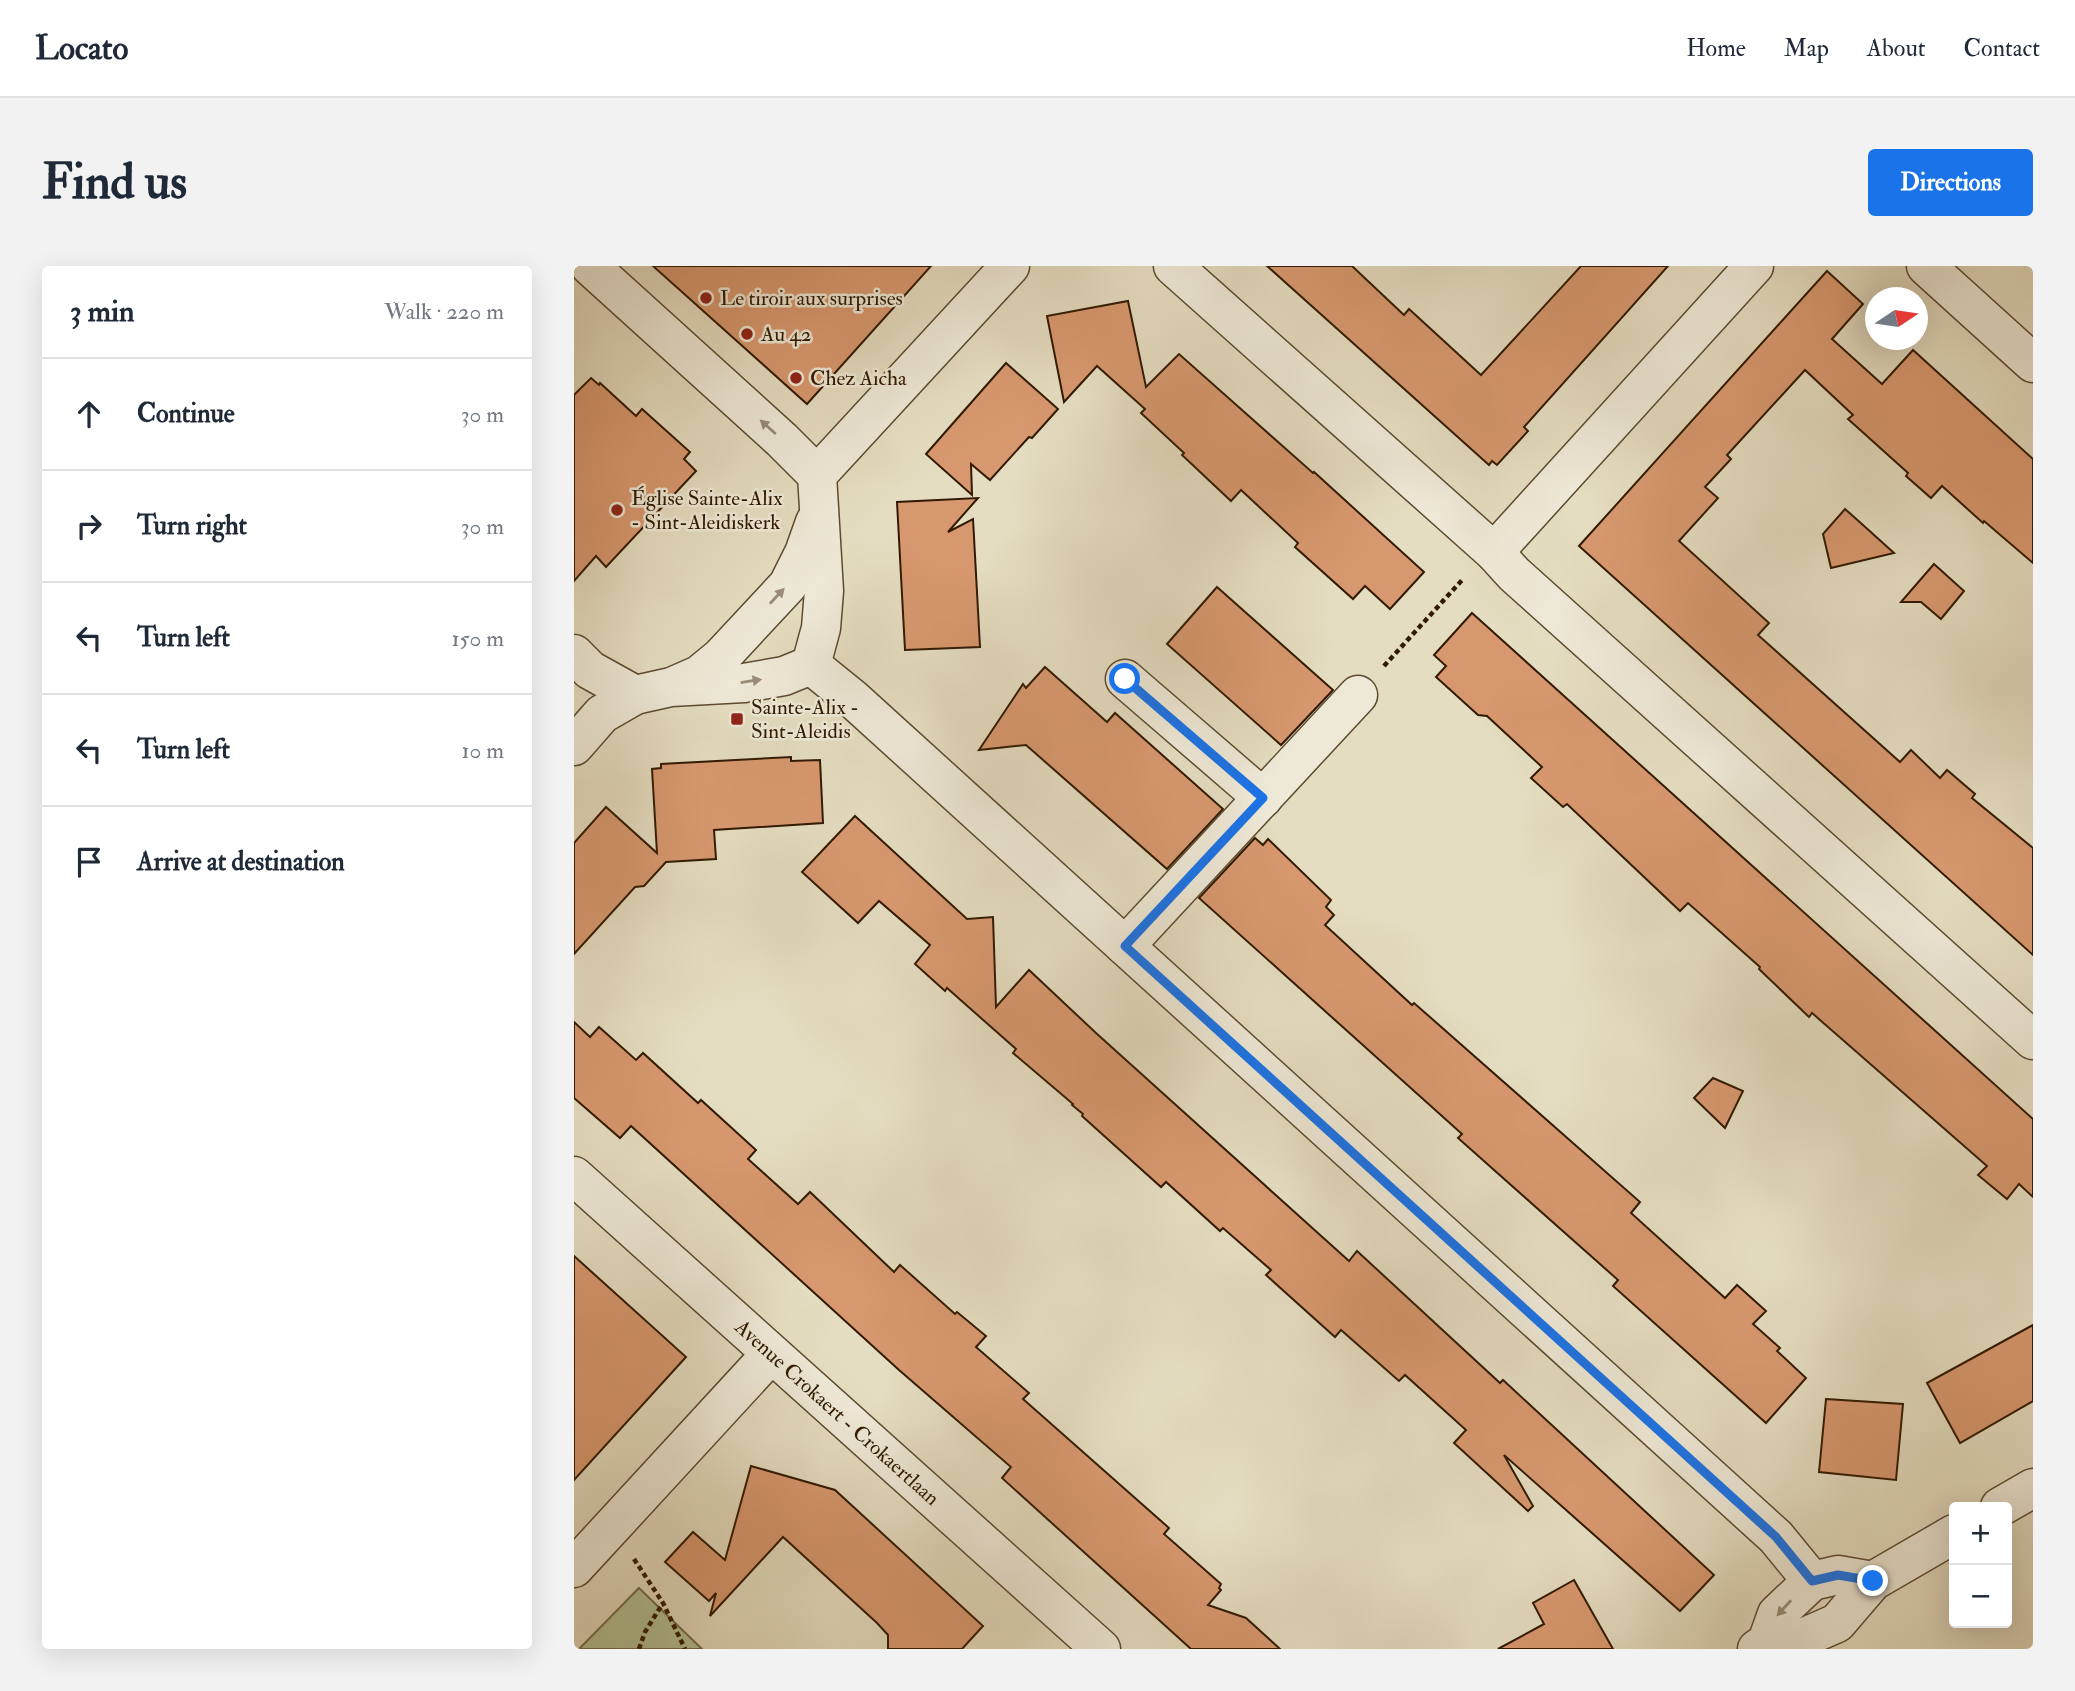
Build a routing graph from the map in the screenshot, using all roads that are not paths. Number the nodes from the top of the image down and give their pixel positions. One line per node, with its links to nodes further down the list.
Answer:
1 (590, 266): 7 (street, one-way to 1)
2 (1010, 266): 7 (street)
3 (1173, 266): 9 (street)
4 (1754, 266): 9 (street)
5 (1926, 266): 6 (street)
6 (2033, 363)
7 (817, 475): 8 (street)
8 (818, 513): 11 (street); 13 (street, one-way to 8)
9 (1494, 552): 18 (street)
10 (574, 654): 13 (street)
11 (811, 665): 13 (street, one-way to 11); 17 (street)
12 (1125, 679): 16 (street)
13 (653, 691): 15 (street)
14 (1358, 695): 16 (street)
15 (574, 746)
16 (1263, 798): 17 (street)
17 (1125, 946): 25 (street)
18 (2033, 1040)
19 (574, 1176): 20 (street, Avenue Crokaert - Crokaertlaan)
20 (771, 1354): 24 (street); 28 (street, Avenue Crokaert - Crokaertlaan)
21 (2033, 1488): 22 (street)
22 (2009, 1502)
23 (1949, 1537): 26 (street)
24 (574, 1568)
25 (1812, 1581): 26 (street); 27 (street, one-way to 27)
26 (1873, 1581): 27 (street)
27 (1762, 1646)
28 (1101, 1649)

